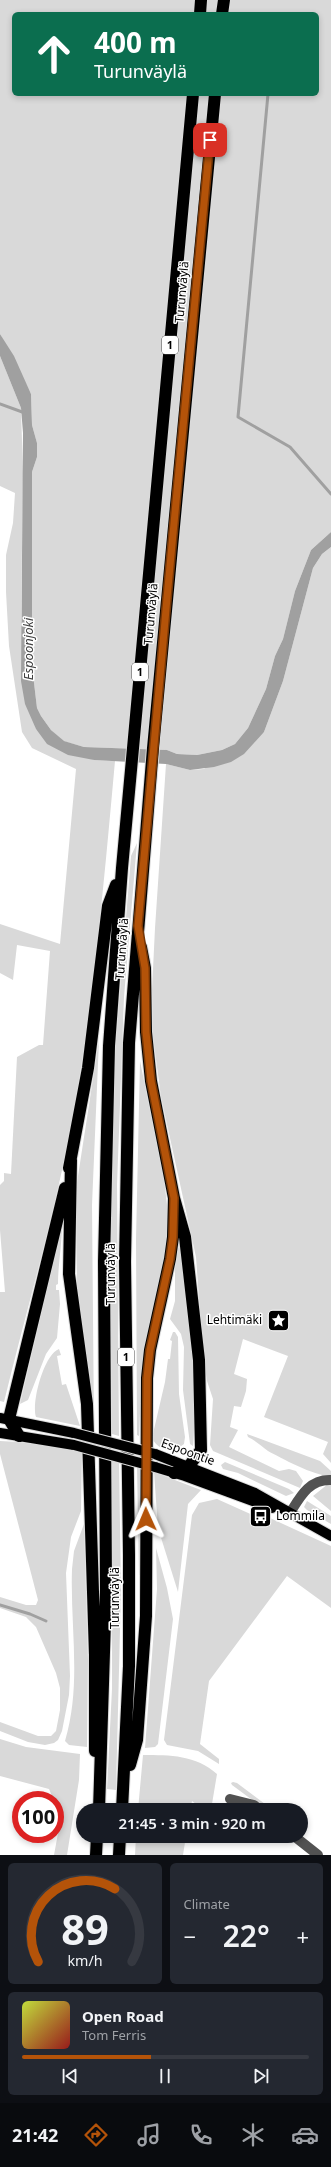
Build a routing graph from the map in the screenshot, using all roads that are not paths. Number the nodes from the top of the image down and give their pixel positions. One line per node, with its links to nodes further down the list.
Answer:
1 (202, 0): 3 (highway)
2 (224, 0): 4 (highway)
3 (200, 12)
4 (222, 12)
5 (193, 96): 7 (highway, Turunväylä / 1)
6 (215, 96): 8 (highway, Turunväylä / 1)
7 (122, 868): 9 (highway); 20 (highway, Turunväylä / 1)
8 (138, 926): 10 (highway); 19 (highway, Turunväylä / 1)
9 (71, 1160): 11 (highway); 20 (highway)
10 (174, 1198): 14 (highway); 19 (highway)
11 (5, 1419): 13 (highway); 14 (main road, Espoontie, bridge)
12 (0, 1433): 13 (main road, Espoontie)
13 (19, 1436): 15 (main road, Espoontie, bridge)
14 (189, 1466): 15 (highway); 17 (main road, Espoontie)
15 (174, 1473): 17 (main road, Espoontie)
16 (331, 1480): 17 (street)
17 (290, 1513): 18 (main road, Espoontie)
18 (331, 1536)
19 (124, 1787): 23 (highway, Turunväylä / 1)
20 (100, 1788): 22 (highway, Turunväylä / 1)
21 (230, 1799): 24 (street)
22 (99, 1803)
23 (123, 1803)
24 (246, 1803)
25 (97, 1843): 28 (highway)
26 (120, 1843): 29 (highway)
27 (303, 1843): 30 (street)
28 (96, 1855)
29 (119, 1855)
30 (318, 1855)

